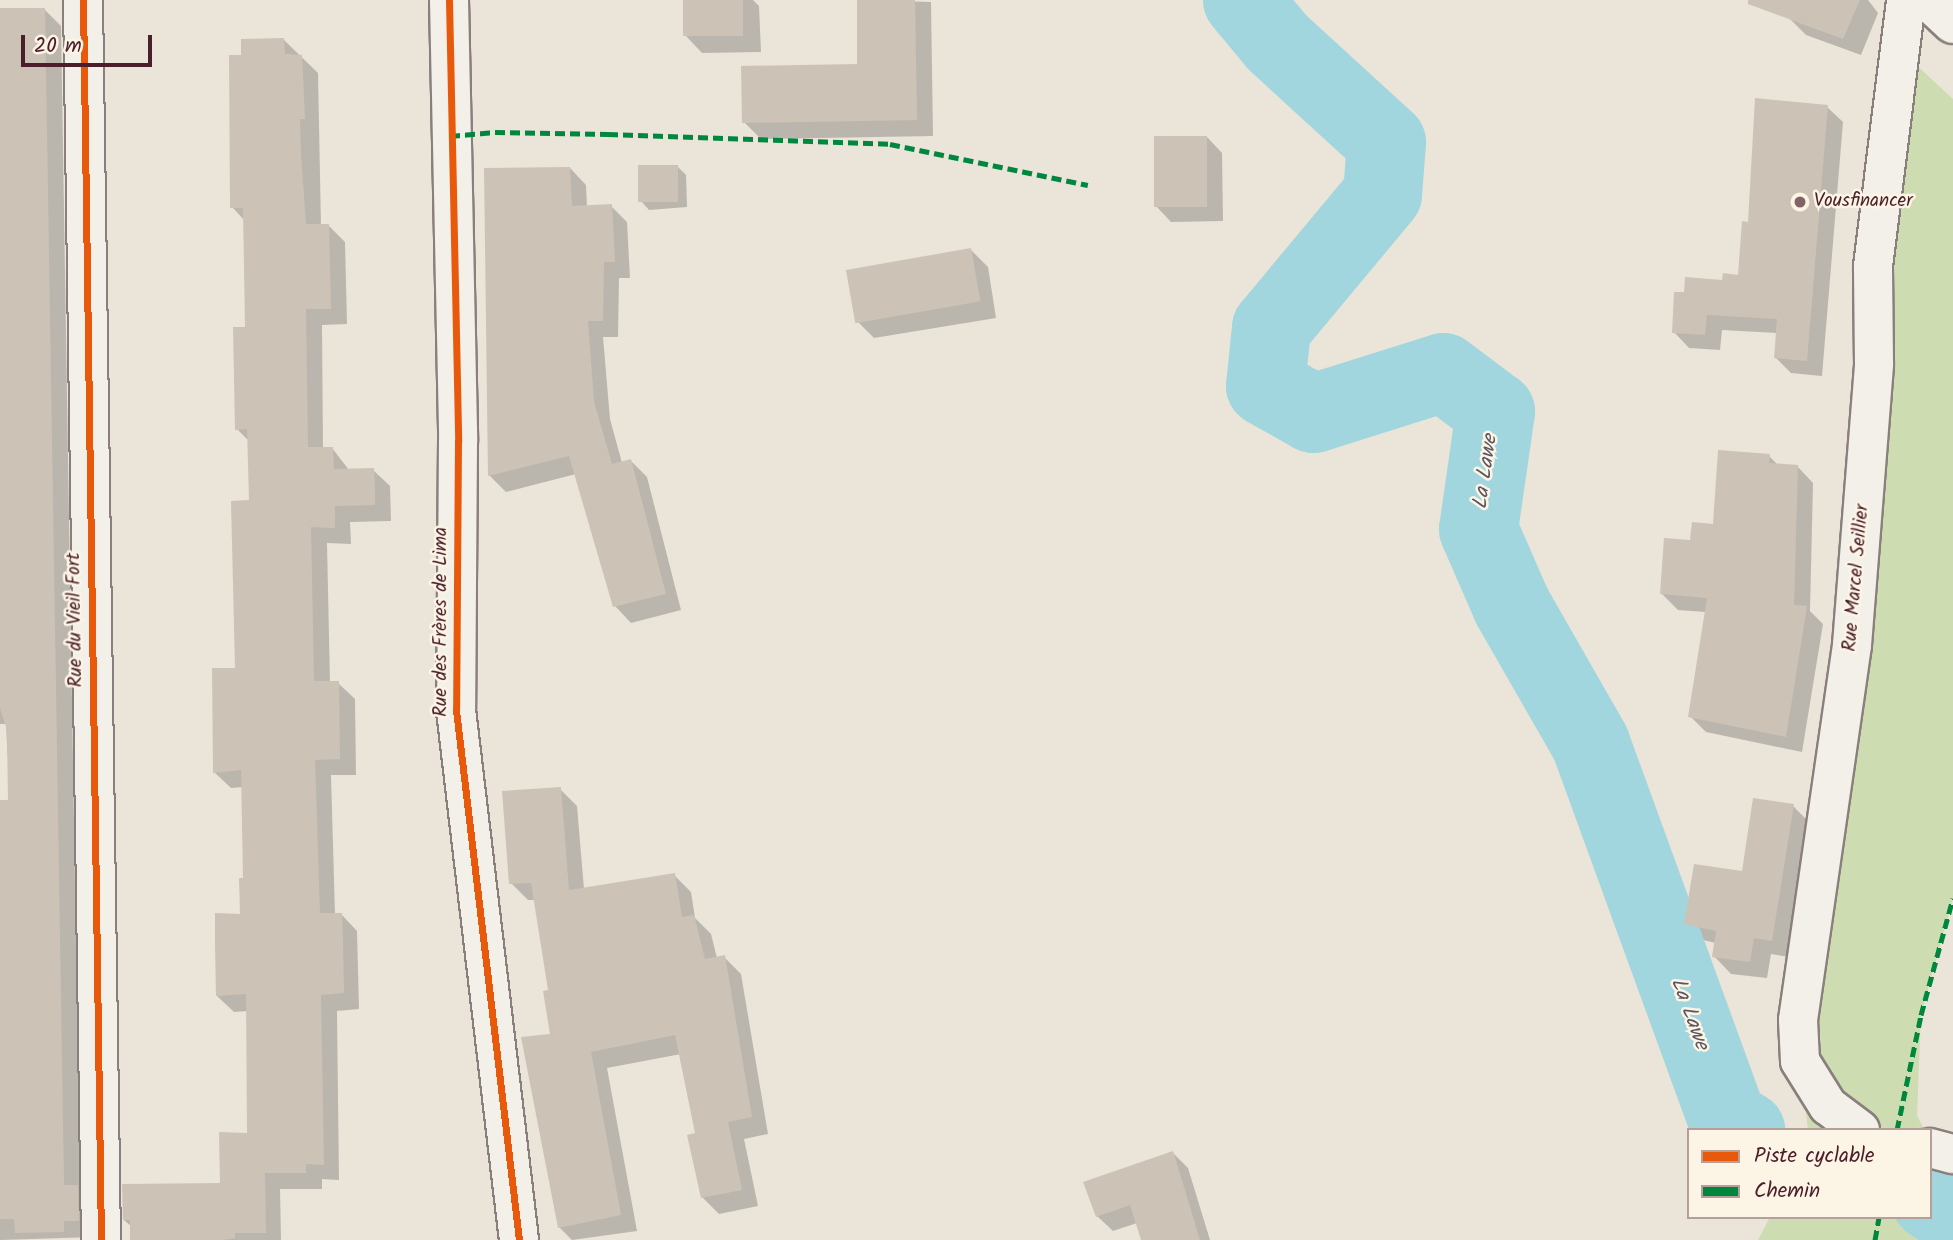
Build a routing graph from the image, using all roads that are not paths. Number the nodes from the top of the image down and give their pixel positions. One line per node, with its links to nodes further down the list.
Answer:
1 (83, 0): 9 (main road, Rue du Vieil Fort)
2 (449, 0): 10 (main road, Rue des Frères de Lima)
3 (1906, 0): 6 (main road, Rue Marcel Seillier)
4 (1927, 0): 5 (main road)
5 (1953, 24)
6 (1857, 1128)
7 (1932, 1149): 8 (main road)
8 (1953, 1154)
9 (102, 1240)
10 (519, 1240)

